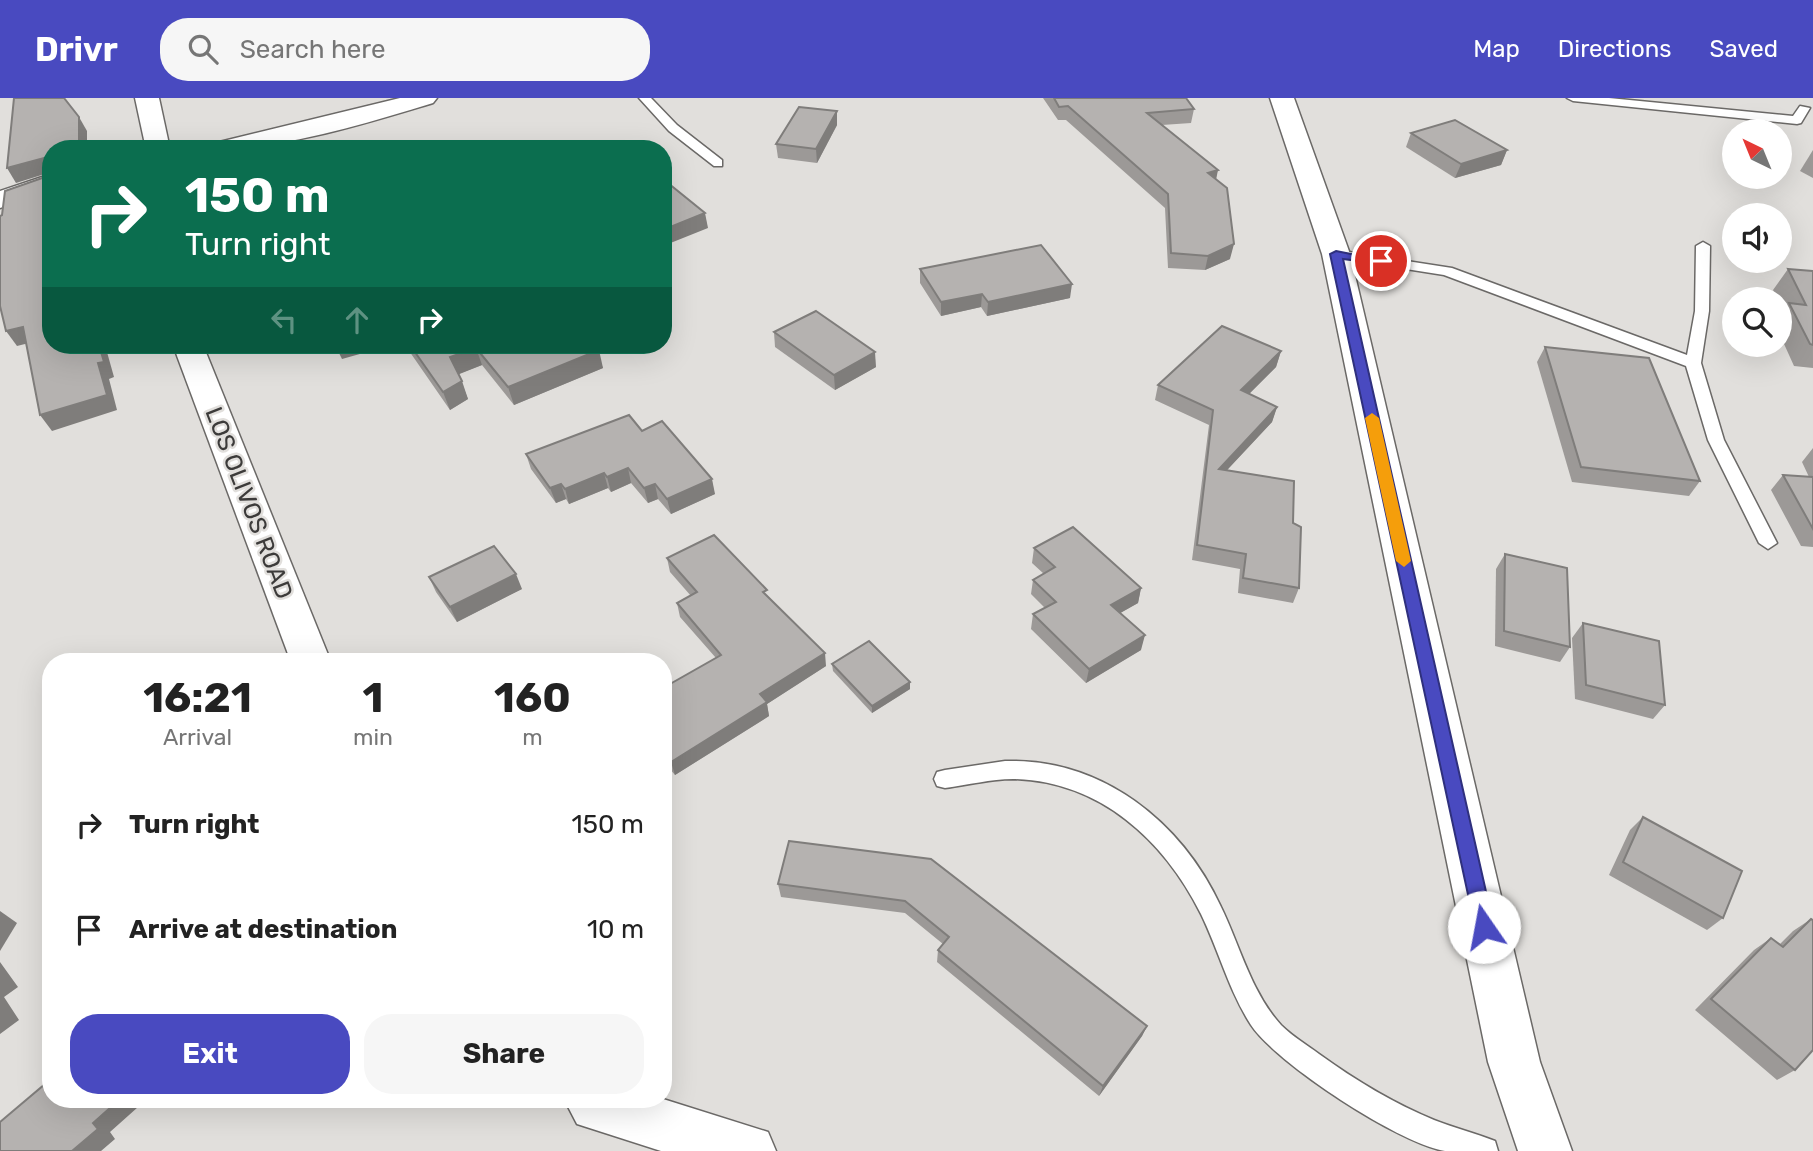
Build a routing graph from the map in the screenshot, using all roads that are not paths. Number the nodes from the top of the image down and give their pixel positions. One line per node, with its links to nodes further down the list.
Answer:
1 (147, 98): 7 (street)
2 (425, 98): 8 (street)
3 (645, 98): 9 (lane)
4 (1282, 98): 13 (street)
5 (1573, 98): 6 (lane)
6 (1804, 108)
7 (156, 140)
8 (260, 140)
9 (718, 163)
10 (42, 185): 11 (street)
11 (0, 200)
12 (1703, 246): 15 (lane)
13 (1336, 254): 15 (lane); 22 (street)
14 (191, 354): 17 (street, LOS OLIVOS ROAD)
15 (1693, 363): 16 (lane)
16 (1768, 543)
17 (308, 653)
18 (946, 779): 21 (lane)
19 (606, 1108): 20 (street)
20 (749, 1151)
21 (1485, 1151)
22 (1545, 1151)

